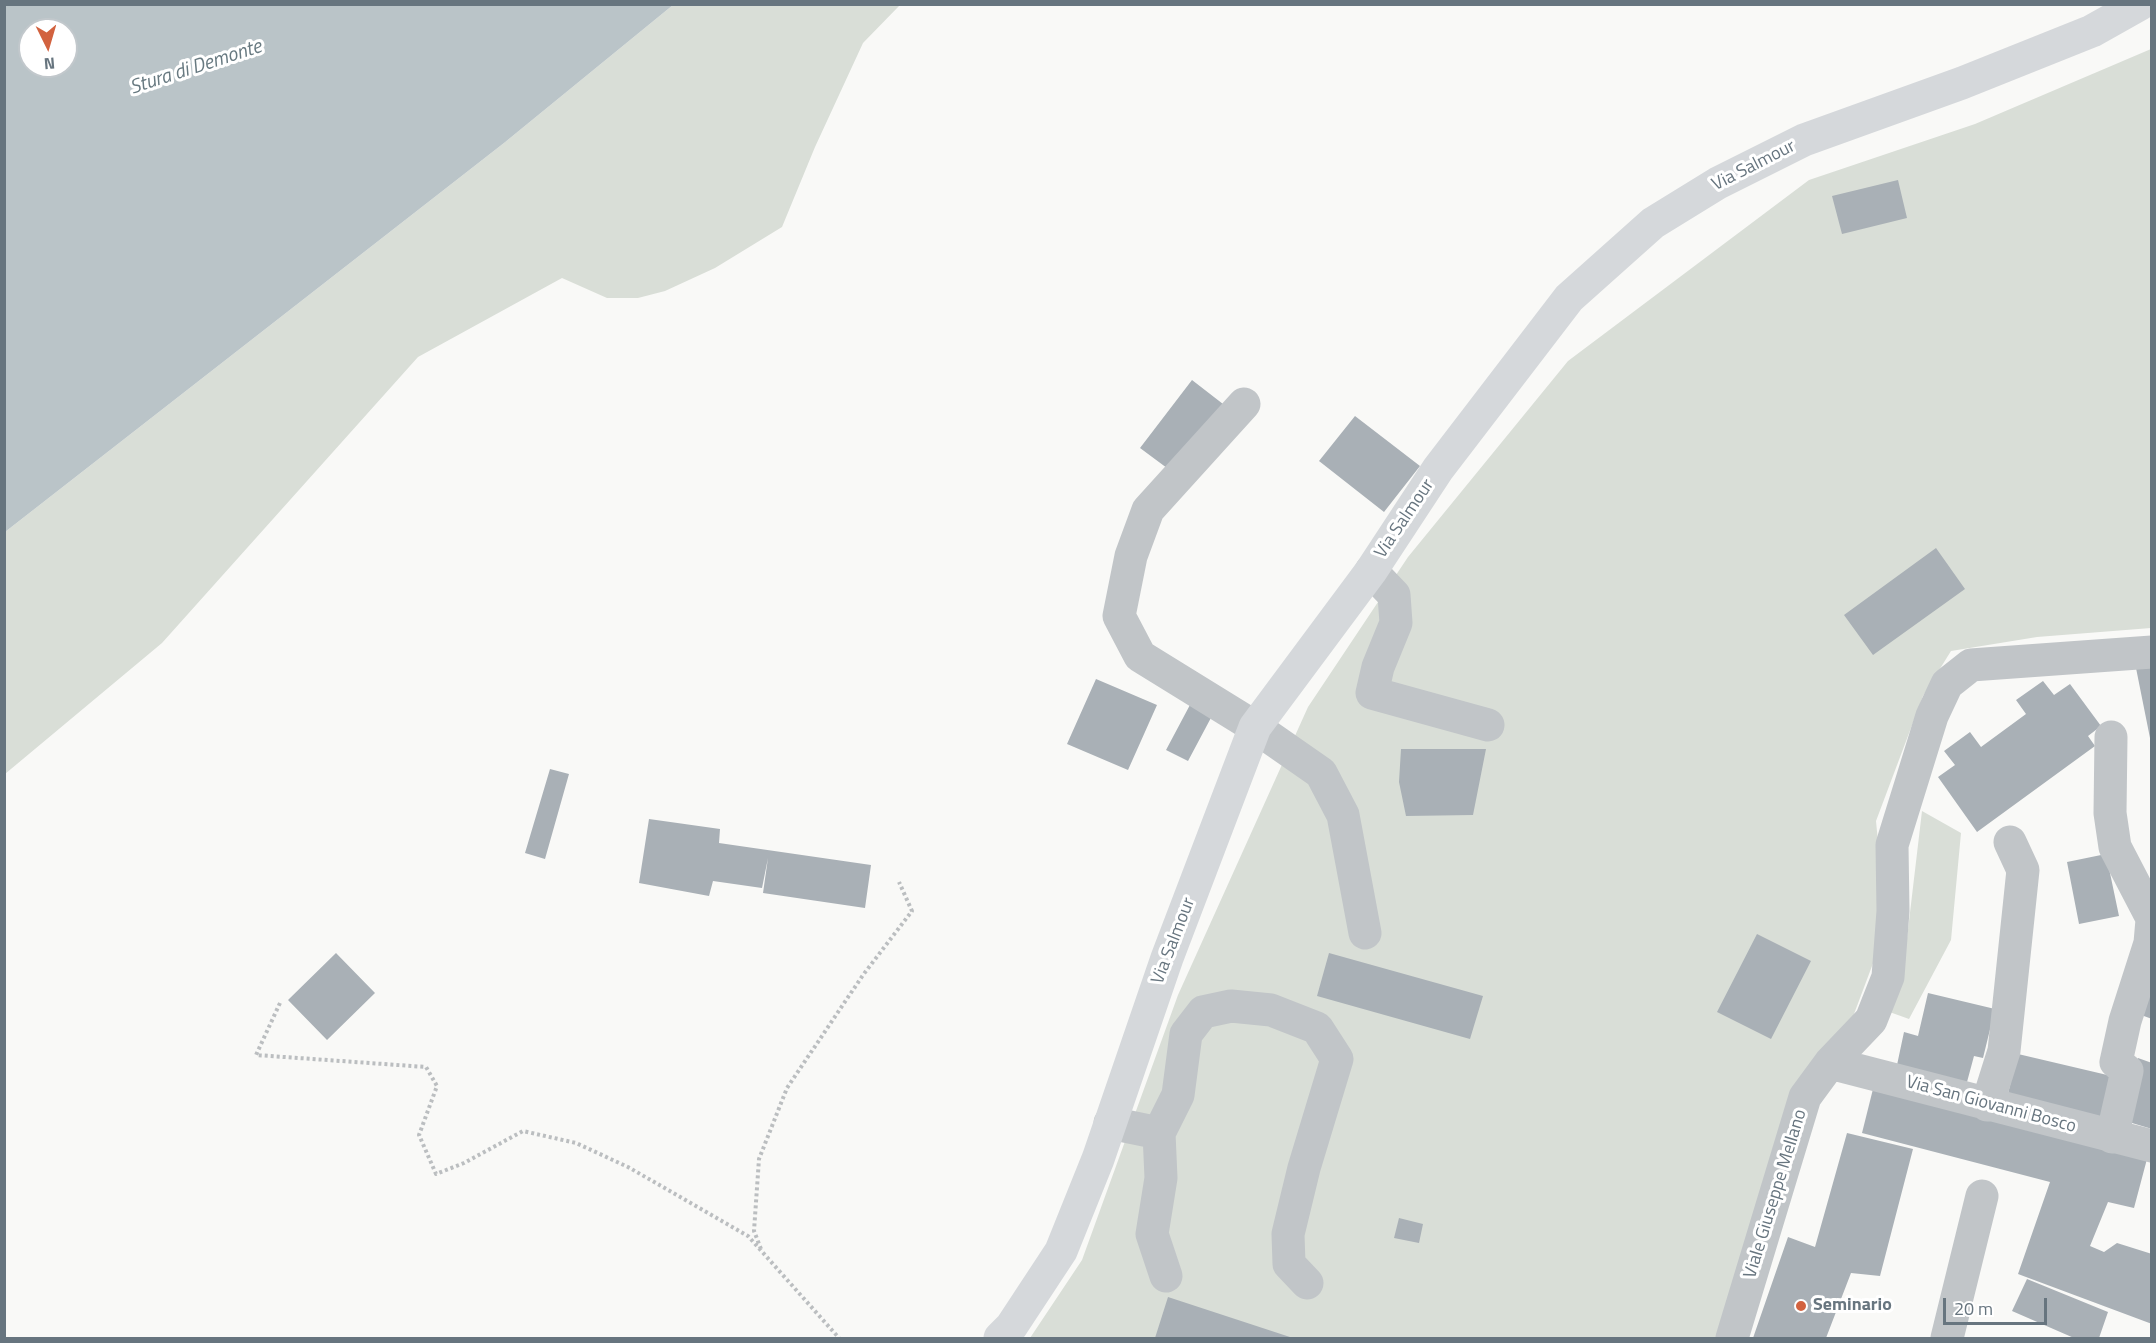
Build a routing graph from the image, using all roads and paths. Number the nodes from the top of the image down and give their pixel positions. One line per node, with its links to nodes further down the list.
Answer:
1 (2140, 4): 3 (main road, Via Salmour)
2 (1244, 404): 6 (street)
3 (1371, 571): 5 (street); 6 (main road, Via Salmour)
4 (2151, 652): 13 (street, Viale Giuseppe Mellano)
5 (1488, 725)
6 (1255, 727): 11 (street); 15 (main road, Via Salmour)
7 (2110, 737): 10 (street)
8 (2010, 842): 14 (street)
9 (898, 882): 20 (path)
10 (2151, 919): 17 (street)
11 (1365, 933)
12 (280, 1003): 20 (path)
13 (1830, 1063): 14 (street, Via San Giovanni Bosco); 25 (street, Viale Giuseppe Mellano)
14 (1987, 1105): 17 (street, Via San Giovanni Bosco)
15 (1110, 1123): 16 (street); 24 (main road, Via Salmour)
16 (1160, 1133): 21 (street); 22 (street)
17 (2112, 1137): 18 (street, Via San Giovanni Bosco)
18 (2151, 1146)
19 (1982, 1196): 26 (street)
20 (764, 1254): 23 (path)
21 (1166, 1276)
22 (1307, 1283)
23 (839, 1338)
24 (1000, 1338)
25 (1732, 1338)
26 (1947, 1338)

